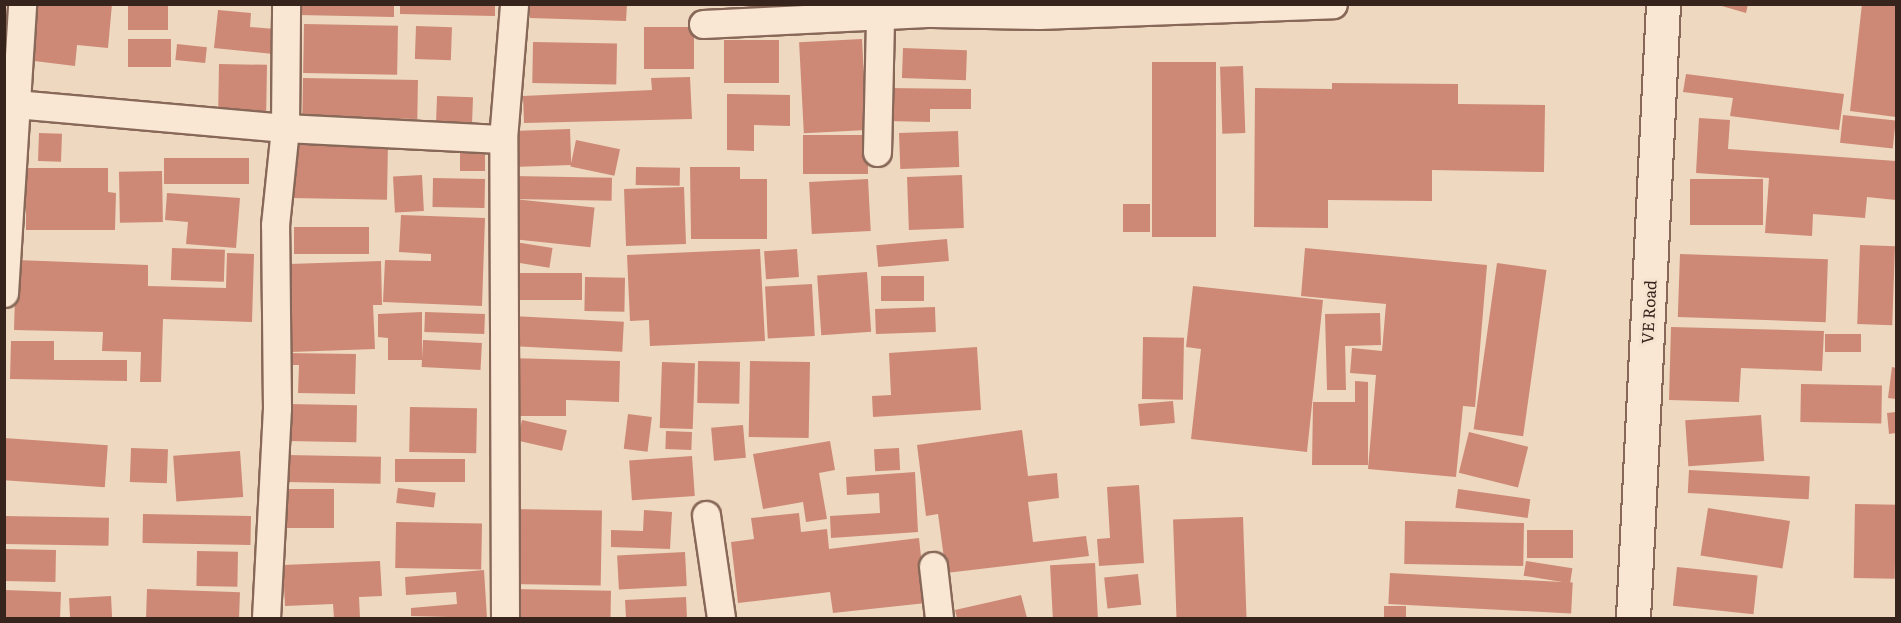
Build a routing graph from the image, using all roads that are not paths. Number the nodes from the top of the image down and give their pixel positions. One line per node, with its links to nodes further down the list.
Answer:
1 (22, 4): 8 (street)
2 (286, 4): 9 (street)
3 (514, 4): 10 (street)
4 (1333, 4): 6 (street)
5 (1663, 4): 19 (main road, VE Road)
6 (880, 16): 7 (street); 11 (street)
7 (704, 24)
8 (10, 103): 9 (street); 12 (street)
9 (285, 128): 10 (street); 15 (street)
10 (503, 139): 16 (street)
11 (877, 152)
12 (4, 293)
13 (706, 515): 17 (street)
14 (933, 566): 18 (street)
15 (266, 618)
16 (506, 618)
17 (721, 618)
18 (939, 618)
19 (1633, 618)

